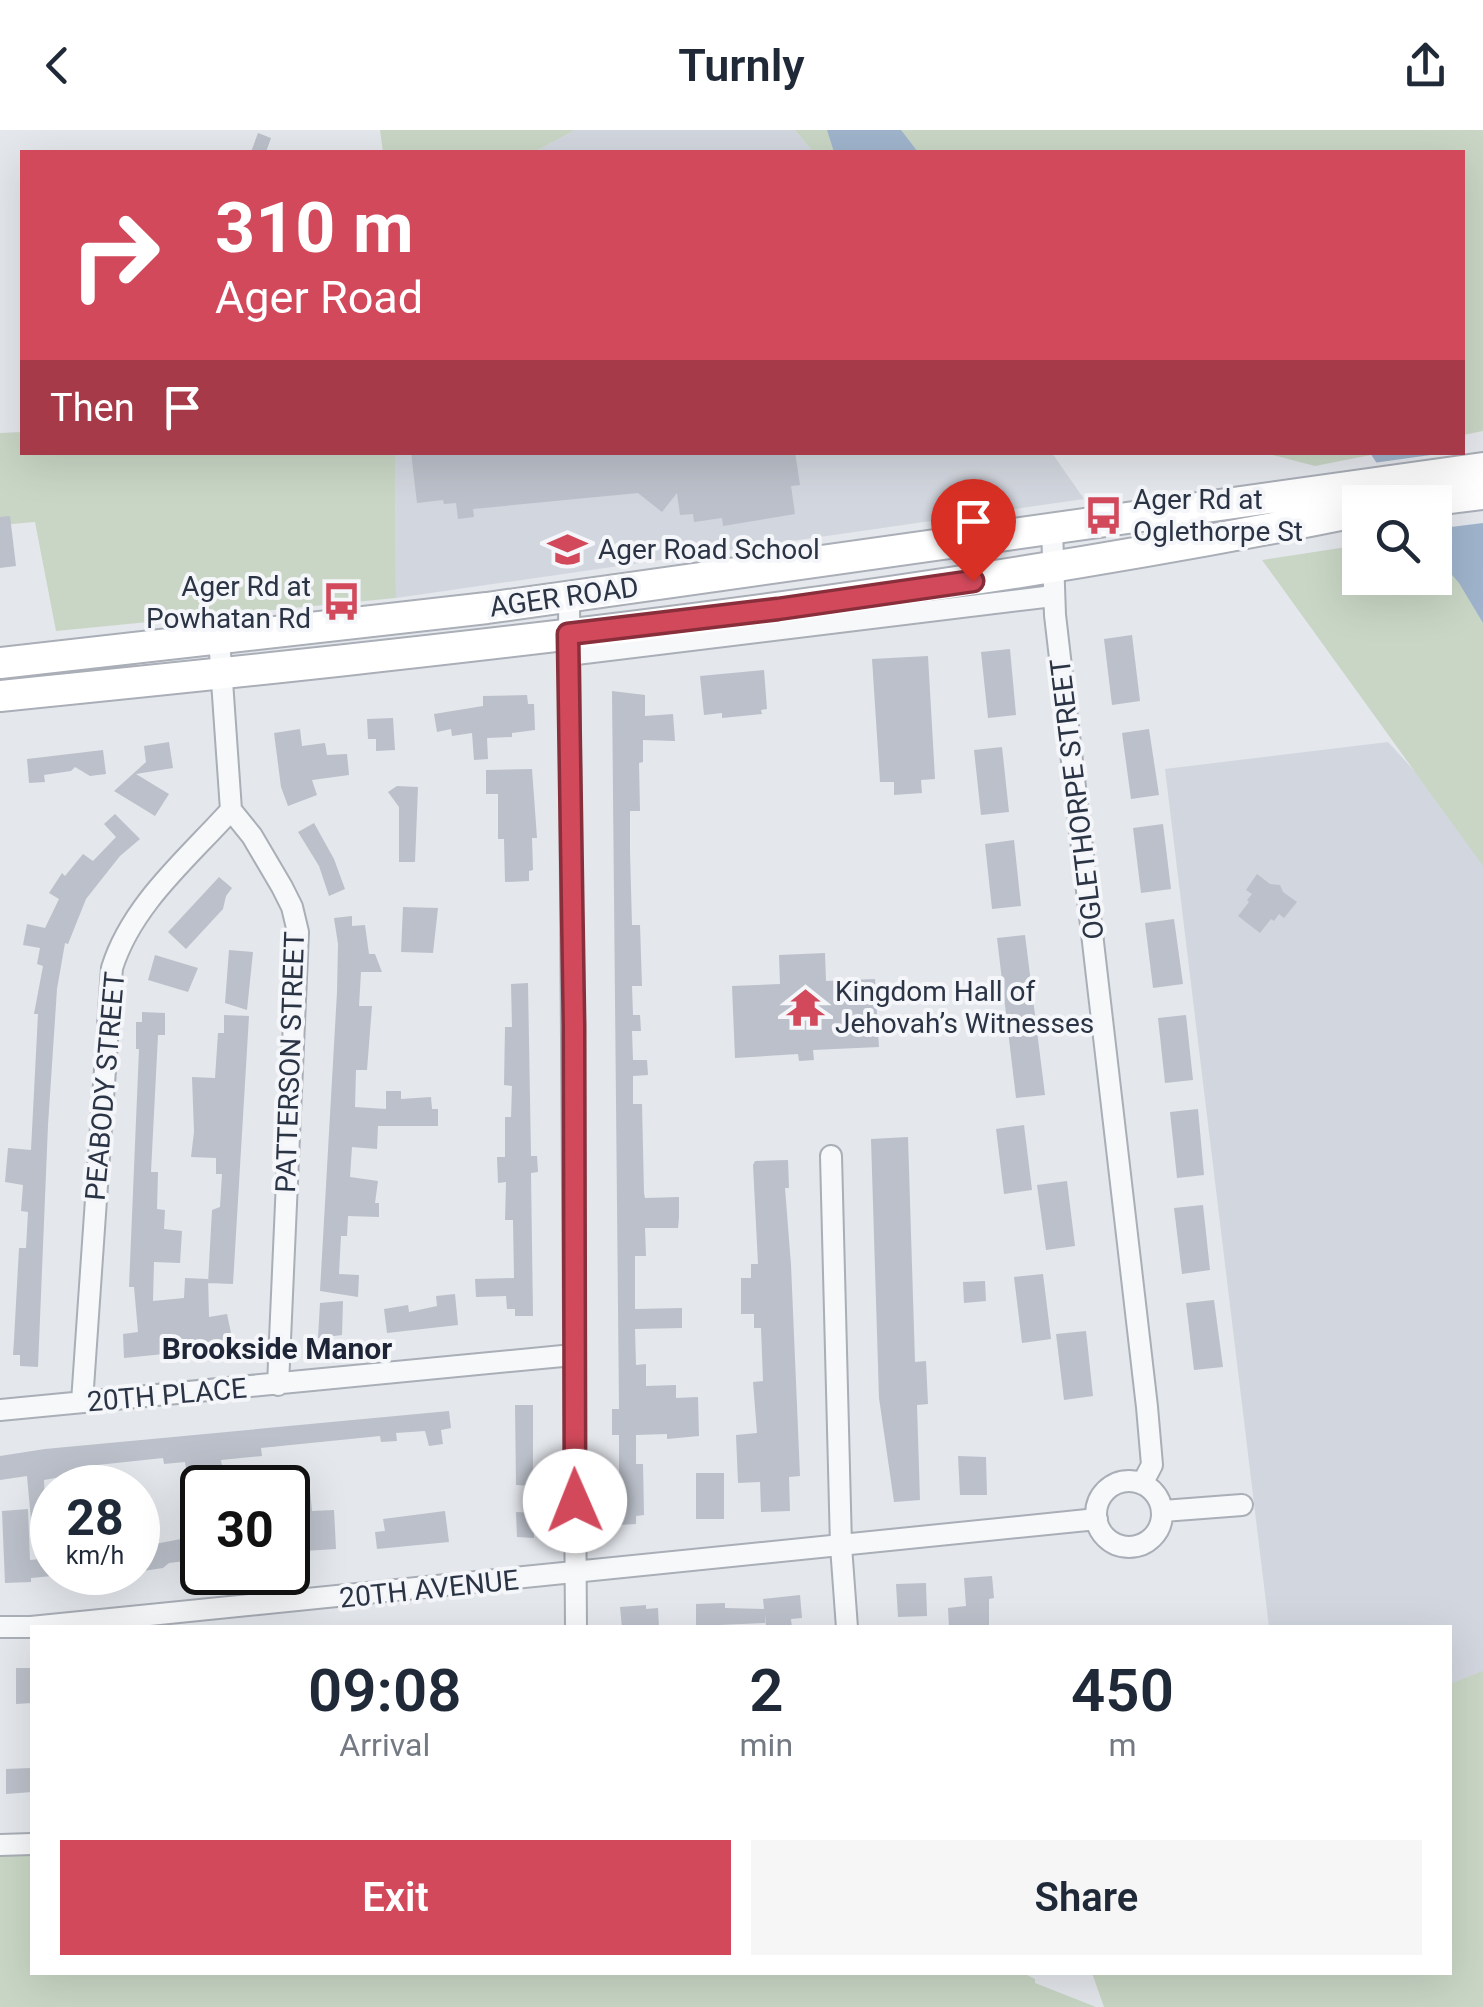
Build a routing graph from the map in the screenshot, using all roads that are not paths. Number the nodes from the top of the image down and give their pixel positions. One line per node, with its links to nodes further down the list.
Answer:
1 (1483, 468): 2 (main road, AGER ROAD)
2 (1416, 485)
3 (1483, 494): 4 (main road)
4 (1452, 498)
5 (1342, 501): 7 (main road, AGER ROAD)
6 (1342, 504): 8 (main road, AGER ROAD)
7 (1052, 529): 8 (street, OGLETHORPE STREET); 9 (main road, AGER ROAD)
8 (1052, 582): 11 (main road, AGER ROAD); 21 (street, OGLETHORPE STREET)
9 (569, 597): 10 (main road, AGER ROAD); 11 (street)
10 (218, 638): 12 (main road, AGER ROAD); 13 (street)
11 (568, 645): 13 (main road, AGER ROAD); 17 (street)
12 (0, 663)
13 (220, 674): 14 (main road, AGER ROAD); 15 (street)
14 (0, 696)
15 (231, 810): 18 (street, PATTERSON STREET); 19 (street, PEABODY STREET)
16 (831, 1156): 25 (street)
17 (573, 1355): 18 (street, 20TH PLACE); 26 (street)
18 (278, 1385): 19 (street, 20TH PLACE)
19 (82, 1402): 20 (street, 20TH PLACE)
20 (0, 1410)
21 (1142, 1484): 23 (street); 24 (street)
22 (1242, 1504): 23 (street)
23 (1162, 1512): 24 (street)
24 (1096, 1519): 25 (street, 20TH AVENUE)
25 (841, 1546): 26 (street, 20TH AVENUE); 29 (street)
26 (576, 1574): 27 (street, 20TH AVENUE); 28 (street)
27 (52, 1625)
28 (576, 1625)
29 (847, 1625)
30 (0, 1627): 31 (street, 20TH AVENUE)
31 (30, 1627)
32 (30, 1844): 33 (street)
33 (0, 1845)

